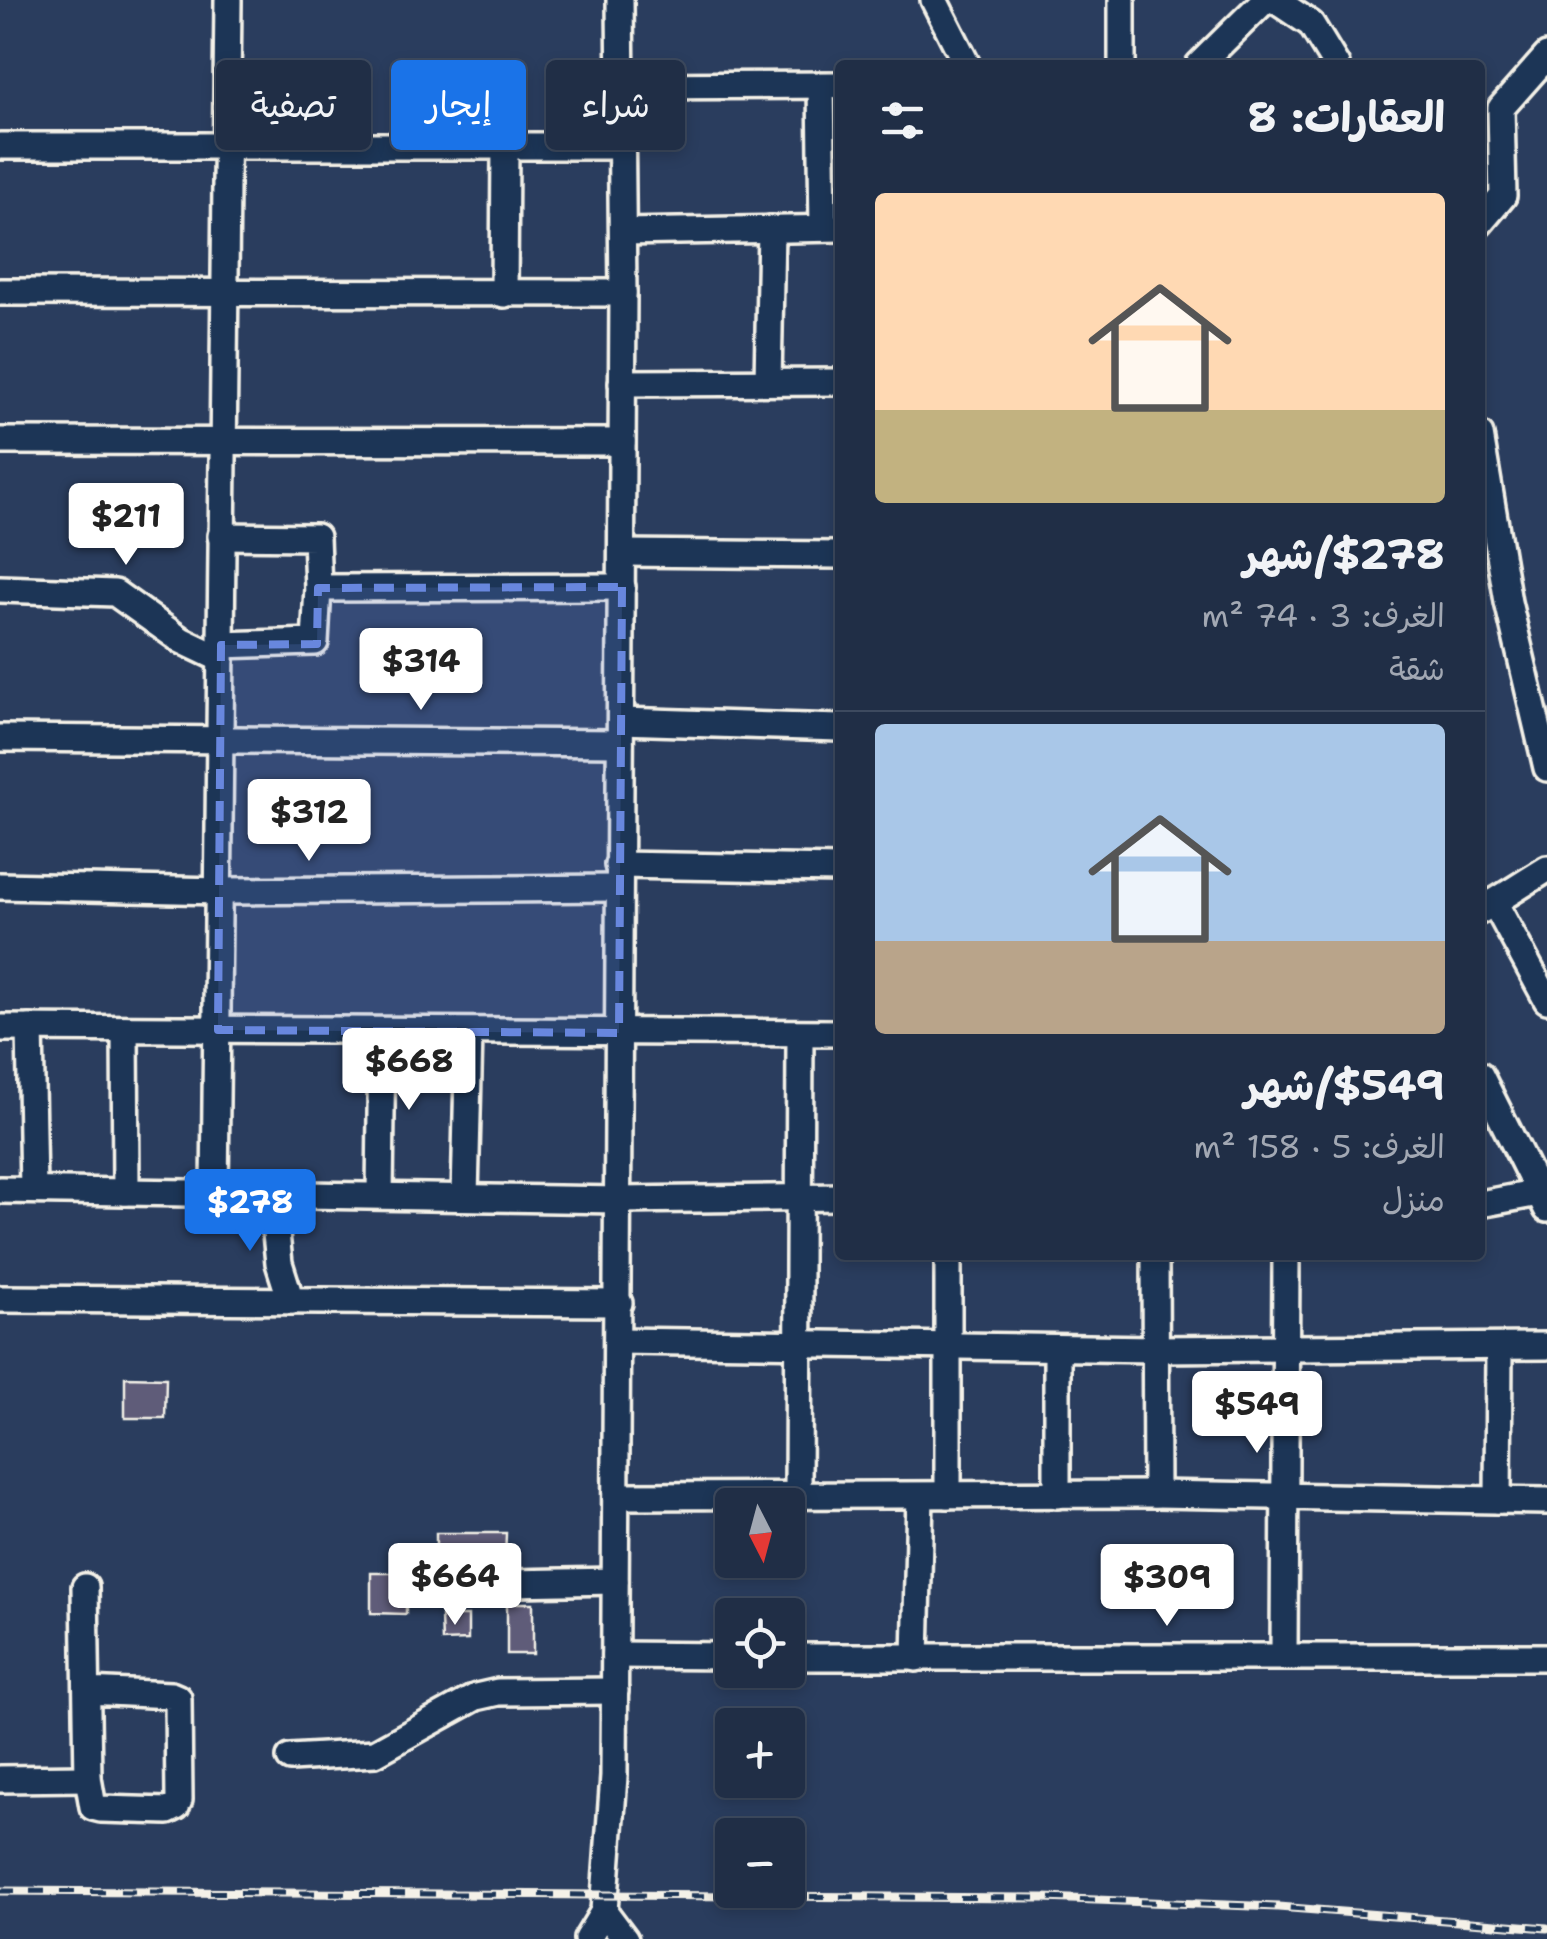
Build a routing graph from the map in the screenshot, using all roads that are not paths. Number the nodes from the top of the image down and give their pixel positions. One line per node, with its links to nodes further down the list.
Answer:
1 (228, 0): 8 (street)
2 (620, 0): 9 (street)
3 (934, 0): 10 (street)
4 (1122, 0): 11 (street)
5 (1265, 0): 12 (street)
6 (1275, 0): 13 (street)
7 (1547, 56): 21 (street)
8 (227, 60)
9 (621, 60)
10 (964, 60)
11 (1122, 60)
12 (1204, 60)
13 (1333, 60)
14 (685, 86): 15 (street)
15 (831, 86): 22 (street)
16 (0, 146): 17 (street)
17 (216, 148)
18 (226, 150): 27 (street)
19 (504, 150): 28 (street)
20 (622, 150): 24 (street)
21 (1485, 217)
22 (832, 228): 23 (street)
23 (770, 229): 24 (street); 30 (street)
24 (623, 232): 26 (street)
25 (0, 292): 27 (street)
26 (623, 293): 28 (street); 29 (street)
27 (224, 294): 28 (street); 33 (street)
28 (504, 294)
29 (622, 382): 30 (street); 34 (street)
30 (768, 382): 31 (street)
31 (835, 382)
32 (0, 441): 33 (street)
33 (222, 441): 34 (street); 36 (street)
34 (622, 442): 37 (street)
35 (1485, 465): 47 (street)
36 (221, 536): 40 (street); 42 (street)
37 (622, 552): 38 (street); 39 (street)
38 (835, 555)
39 (622, 587): 40 (street); 44 (street)
40 (318, 588): 42 (street)
41 (0, 589): 42 (street)
42 (221, 652): 45 (street)
43 (835, 728): 44 (street)
44 (620, 732): 45 (street); 50 (street)
45 (222, 737): 46 (street); 52 (street)
46 (0, 738)
47 (1547, 768)
48 (1547, 868): 53 (street)
49 (835, 869): 50 (street)
50 (617, 876): 52 (street); 62 (street)
51 (0, 886): 52 (street)
52 (220, 891): 58 (street)
53 (1487, 907): 54 (street)
54 (1547, 1000)
55 (0, 1028): 56 (street)
56 (30, 1028): 57 (street); 66 (street)
57 (126, 1029): 58 (street); 67 (street)
58 (218, 1030): 59 (street); 68 (street)
59 (382, 1032): 60 (street); 70 (street)
60 (468, 1033): 62 (street); 71 (street)
61 (835, 1033): 63 (street)
62 (619, 1034): 63 (street); 74 (street)
63 (800, 1034): 72 (street)
64 (1485, 1086): 75 (street)
65 (0, 1190): 66 (street)
66 (33, 1190): 67 (street)
67 (126, 1192): 68 (street)
68 (215, 1193): 69 (street)
69 (272, 1194): 70 (street); 81 (street)
70 (380, 1194): 71 (street)
71 (465, 1196): 74 (street)
72 (799, 1196): 73 (street); 74 (street); 84 (street)
73 (835, 1197)
74 (620, 1200): 82 (street)
75 (1543, 1201): 76 (street)
76 (1485, 1204)
77 (948, 1260): 86 (street)
78 (1155, 1260): 90 (street)
79 (1286, 1260): 88 (street)
80 (0, 1299): 81 (street)
81 (291, 1301): 82 (street)
82 (619, 1304): 83 (street)
83 (618, 1341): 84 (street); 97 (street)
84 (800, 1346): 86 (street); 91 (street)
85 (1547, 1346): 89 (street)
86 (947, 1348): 87 (street); 95 (street)
87 (1058, 1348): 90 (street); 96 (street)
88 (1287, 1348): 89 (street); 90 (street); 99 (street)
89 (1499, 1348): 100 (street)
90 (1155, 1350): 92 (street)
91 (798, 1488)
92 (1156, 1494): 96 (street); 99 (street)
93 (715, 1495): 97 (street)
94 (805, 1495): 98 (street)
95 (948, 1495): 96 (street); 98 (street)
96 (1057, 1495)
97 (617, 1496): 102 (street)
98 (920, 1496): 110 (street)
99 (1284, 1496): 100 (street); 107 (street)
100 (1498, 1500): 101 (street)
101 (1547, 1501)
102 (615, 1581): 103 (street); 105 (street)
103 (416, 1585)
104 (84, 1586): 111 (street)
105 (615, 1654): 106 (street); 112 (street)
106 (715, 1656)
107 (1284, 1656): 109 (street); 110 (street)
108 (805, 1657): 110 (street)
109 (1547, 1657)
110 (916, 1658)
111 (87, 1690): 114 (street); 114 (street)
112 (615, 1691): 113 (street); 116 (street)
113 (290, 1758)
114 (88, 1778): 115 (street)
115 (0, 1779)
116 (604, 1911): 117 (street); 118 (street)
117 (586, 1939)
118 (625, 1939)

